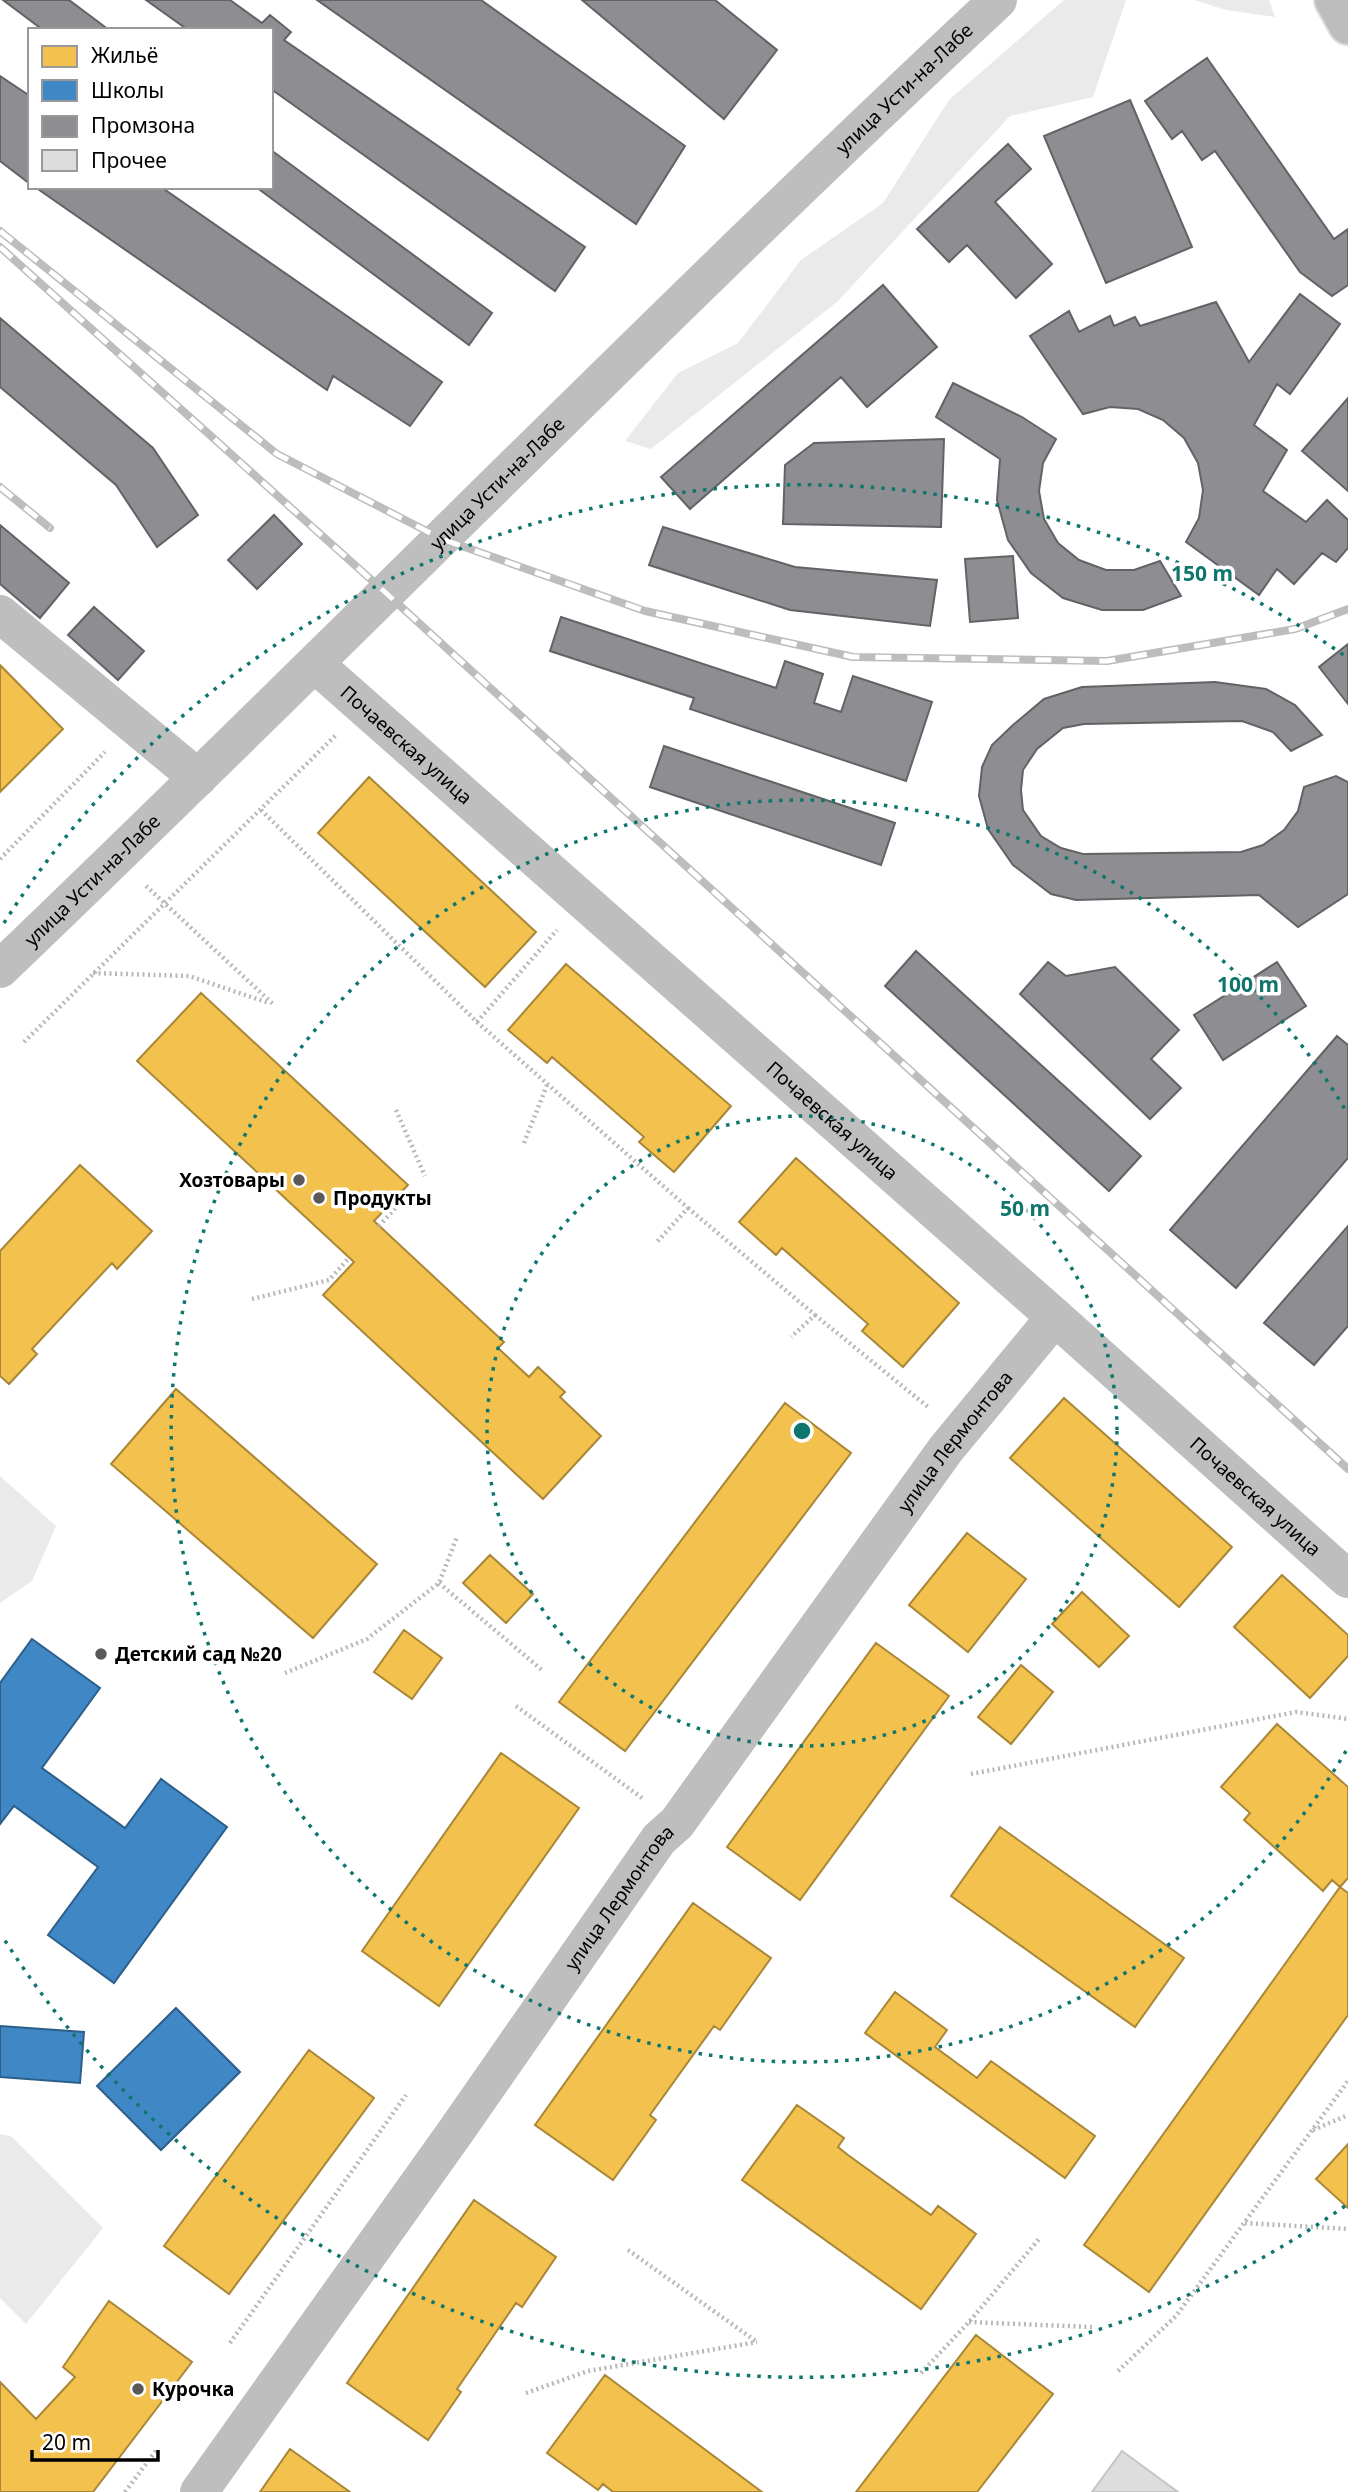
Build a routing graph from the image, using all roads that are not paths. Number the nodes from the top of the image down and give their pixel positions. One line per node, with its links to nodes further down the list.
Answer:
1 (998, 0): 5 (street, улица Усти-на-Лабе)
2 (1335, 0): 3 (main road)
3 (1348, 25)
4 (0, 614): 6 (street)
5 (315, 664): 6 (street, улица Усти-на-Лабе); 8 (street, Почаевская улица)
6 (198, 778): 7 (street, улица Усти-на-Лабе)
7 (0, 969)
8 (1055, 1317): 9 (street, Почаевская улица); 10 (street, улица Лермонтова)
9 (1348, 1579)
10 (199, 2492)

